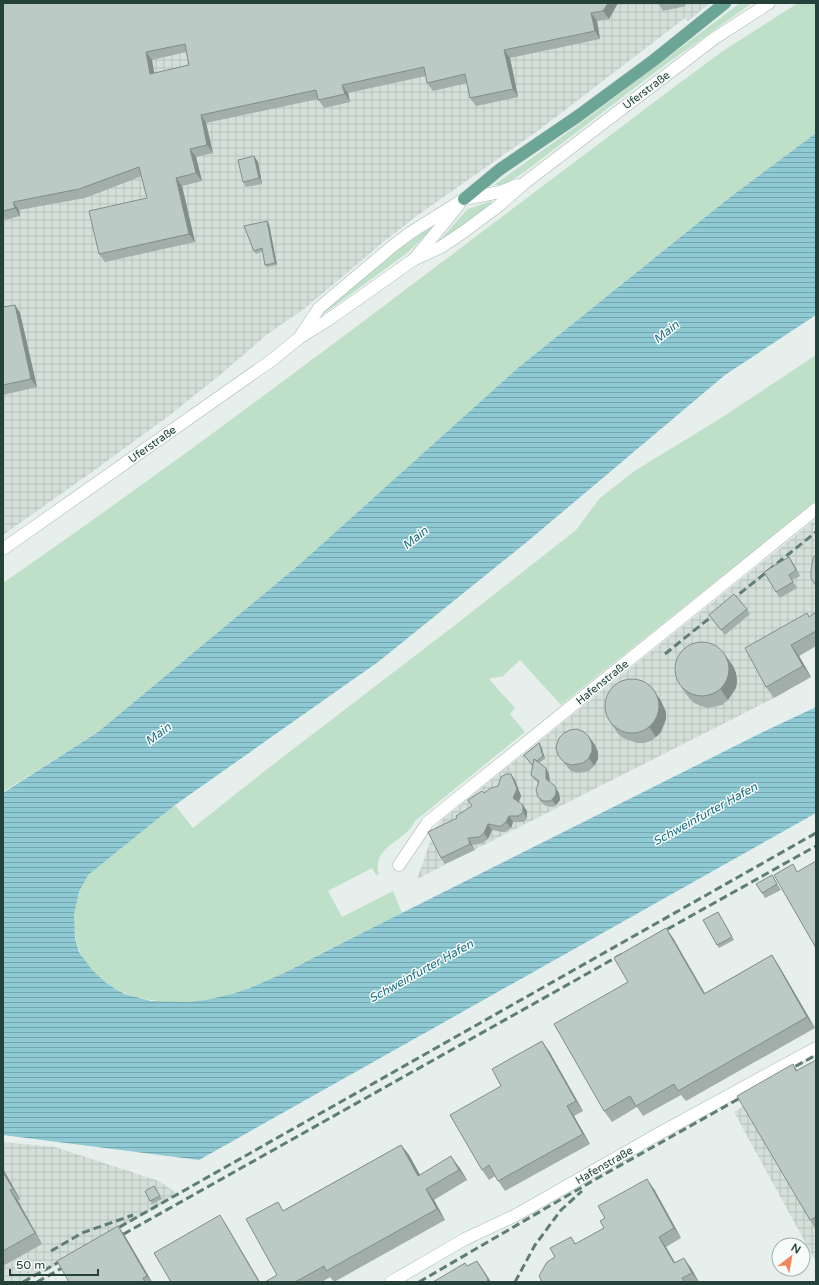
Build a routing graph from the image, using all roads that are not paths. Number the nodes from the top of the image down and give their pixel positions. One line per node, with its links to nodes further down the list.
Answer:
1 (725, 3): 4 (main road)
2 (769, 3): 3 (street, Uferstraße)
3 (527, 181): 4 (street, Uferstraße); 5 (street, Uferstraße)
4 (464, 199): 5 (street, Uferstraße); 6 (street, Uferstraße)
5 (413, 260): 6 (street, Uferstraße)
6 (299, 338): 8 (street, Uferstraße)
7 (816, 509): 9 (street, Hafenstraße)
8 (3, 549)
9 (399, 865)
10 (816, 1048): 11 (street, Hafenstraße)
11 (391, 1282)

